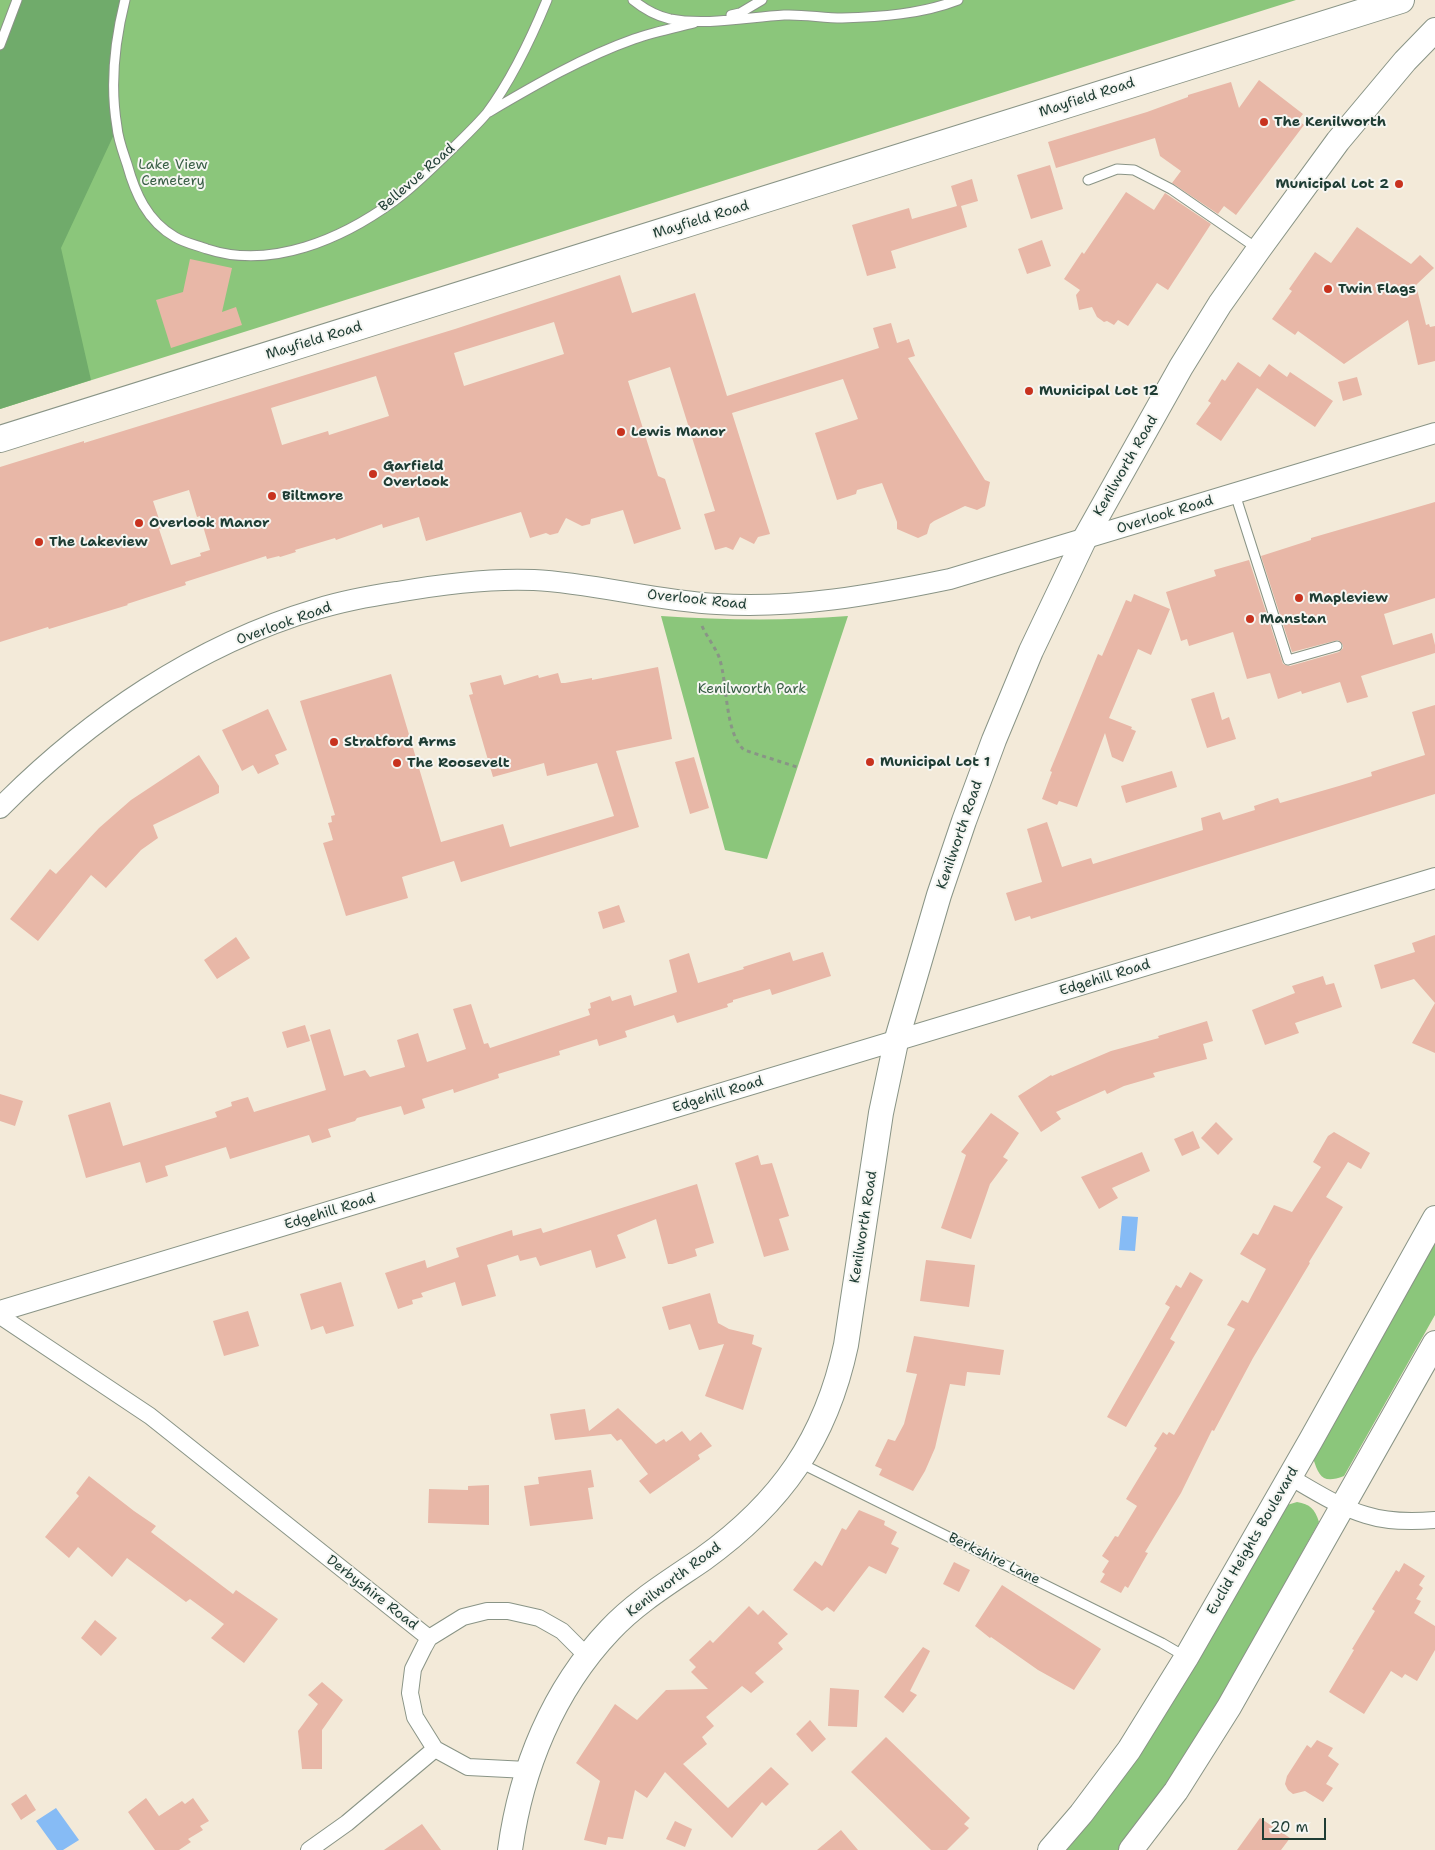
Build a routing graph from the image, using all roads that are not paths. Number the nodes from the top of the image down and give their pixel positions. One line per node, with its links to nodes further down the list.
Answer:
1 (17, 0): 10 (lane)
2 (125, 0): 11 (lane, Bellevue Road)
3 (547, 0): 11 (lane, Bellevue Road)
4 (633, 0): 8 (lane)
5 (762, 0): 8 (lane)
6 (958, 0): 8 (lane)
7 (1401, 0): 15 (main road, Mayfield Road)
8 (703, 21): 11 (lane)
9 (1435, 30): 13 (main road, Kenilworth Road)
10 (0, 45)
11 (486, 113)
12 (1088, 180): 13 (lane)
13 (1258, 249): 17 (main road, Kenilworth Road)
14 (1435, 433): 16 (street, Overlook Road)
15 (0, 439)
16 (1235, 494): 17 (street, Overlook Road); 18 (lane)
17 (1084, 540): 19 (street, Overlook Road); 21 (main road, Kenilworth Road)
18 (1337, 646)
19 (0, 808)
20 (1435, 878): 21 (street, Edgehill Road)
21 (896, 1042): 23 (street, Edgehill Road); 26 (main road, Kenilworth Road)
22 (1435, 1218): 27 (main road, Euclid Heights Boulevard)
23 (0, 1311)
24 (0, 1316): 30 (street, Derbyshire Road)
25 (1435, 1343): 28 (main road)
26 (800, 1463): 31 (main road, Kenilworth Road); 32 (lane, Berkshire Lane)
27 (1290, 1477): 28 (street); 32 (main road, Euclid Heights Boulevard)
28 (1344, 1506): 29 (street); 38 (main road)
29 (1435, 1520)
30 (429, 1638): 31 (street, Derbyshire Road); 33 (street)
31 (587, 1656): 34 (main road)
32 (1186, 1658): 37 (main road, Euclid Heights Boulevard)
33 (435, 1749): 34 (street); 35 (street)
34 (527, 1770): 36 (main road)
35 (309, 1850)
36 (510, 1850)
37 (1050, 1850)
38 (1131, 1850)

